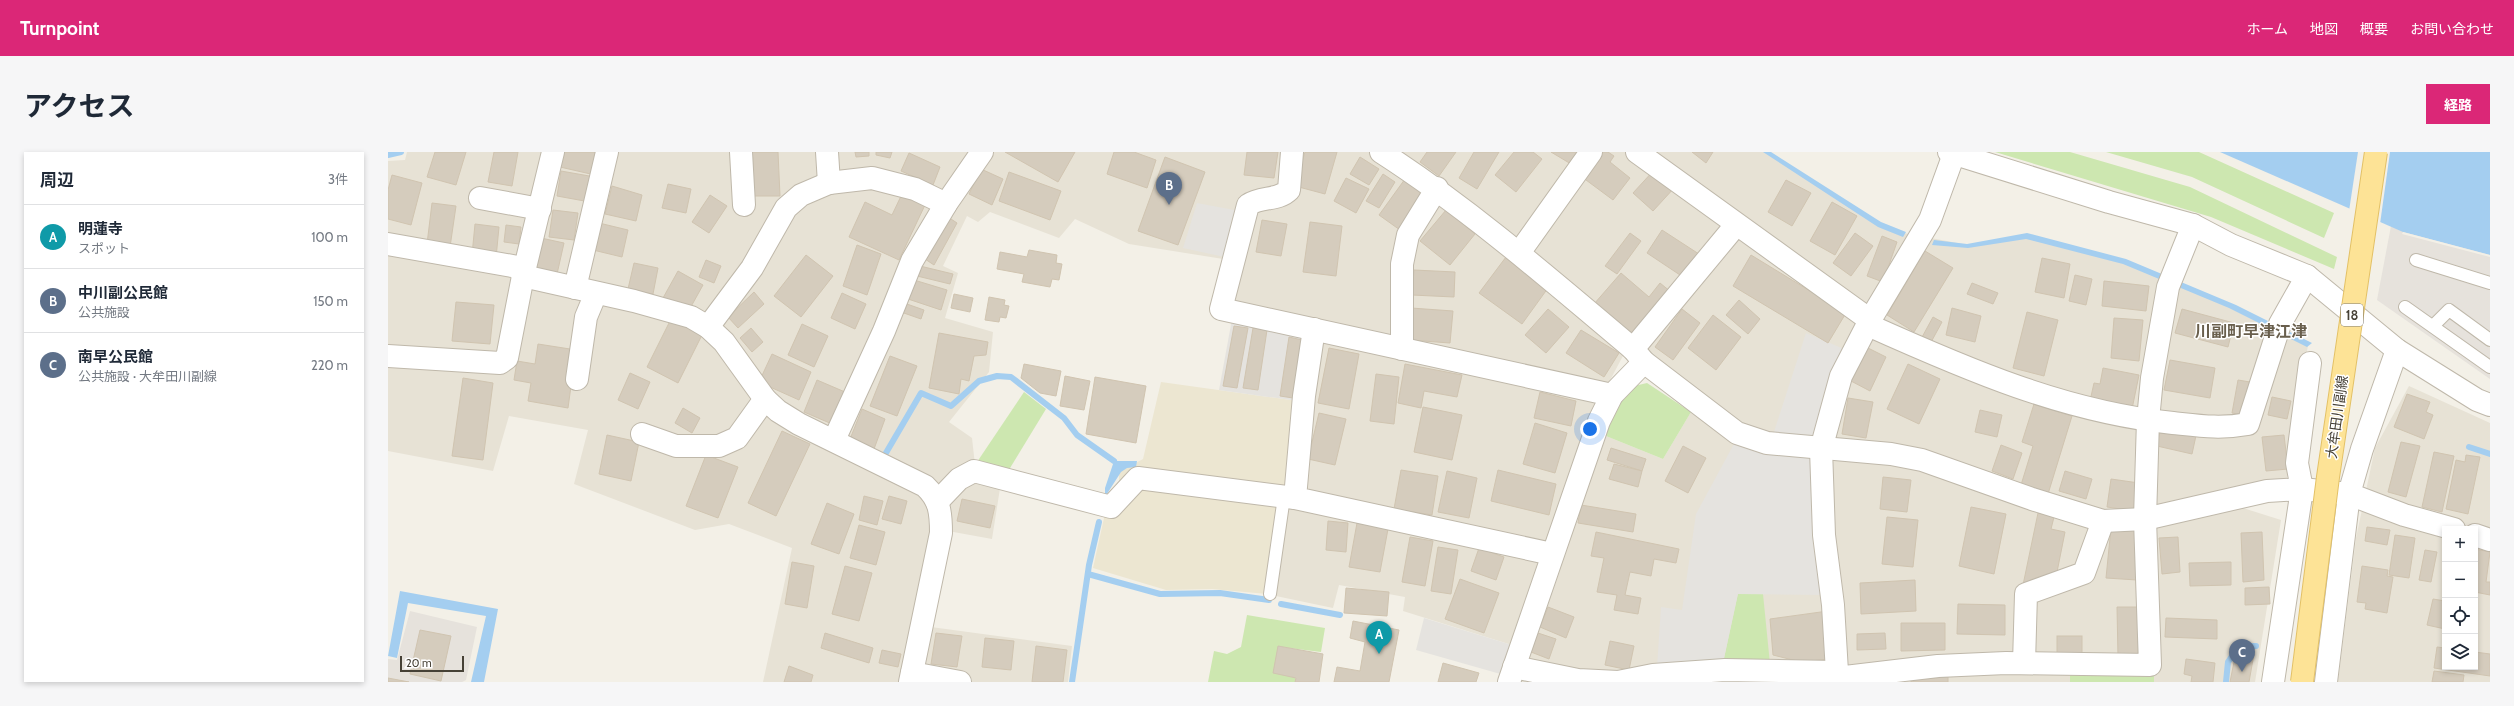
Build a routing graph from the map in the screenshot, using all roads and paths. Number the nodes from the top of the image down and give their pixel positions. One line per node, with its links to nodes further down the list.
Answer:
1 (553, 152): 17 (street)
2 (607, 152): 26 (street)
3 (741, 152): 16 (street)
4 (827, 152): 12 (street)
5 (982, 152): 15 (street)
6 (1292, 152): 31 (street)
7 (1381, 152): 13 (street)
8 (1591, 152): 21 (street)
9 (1637, 152): 19 (street)
10 (2376, 152): 64 (main road, 大牟田川副線 / 18, bridge)
11 (1952, 153): 18 (street); 28 (street)
12 (829, 183): 15 (street); 30 (street)
13 (1436, 188): 21 (street); 33 (street)
14 (480, 198): 17 (street)
15 (946, 204): 45 (street)
16 (744, 205)
17 (540, 209): 23 (street)
18 (2193, 225): 24 (street); 43 (street)
19 (1736, 226): 28 (street); 36 (street)
20 (388, 244): 23 (street)
21 (1519, 253): 36 (street)
22 (2416, 260): 25 (lane)
23 (523, 276): 26 (street); 35 (street)
24 (2308, 276): 34 (street); 43 (street)
25 (2490, 283)
26 (586, 290): 30 (street); 39 (street)
27 (2405, 307): 29 (lane)
28 (1869, 322): 43 (street); 46 (street)
29 (2433, 326): 32 (lane); 38 (lane)
30 (708, 327): 41 (street)
31 (1314, 329): 33 (street); 49 (street)
32 (2490, 340)
33 (1402, 349): 40 (street)
34 (2397, 350): 42 (street); 48 (street)
35 (388, 356)
36 (1638, 356): 40 (street); 46 (street)
37 (2310, 363): 47 (street)
38 (2490, 367)
39 (576, 379)
40 (1612, 395): 56 (street)
41 (765, 399): 44 (street); 45 (street)
42 (2490, 405)
43 (2148, 420): 51 (street)
44 (642, 434)
45 (834, 440): 50 (street)
46 (1821, 449): 52 (street); 59 (street)
47 (2302, 489): 48 (street); 51 (street); 63 (street)
48 (2349, 494): 53 (street); 65 (street)
49 (1290, 497): 50 (street); 56 (street); 57 (lane)
50 (937, 502): 61 (street)
51 (2145, 519): 52 (street); 58 (street)
52 (2103, 521): 58 (street)
53 (2443, 526)
54 (2478, 536): 55 (street)
55 (2490, 540)
56 (1552, 554): 60 (street)
57 (1270, 594)
58 (2024, 663): 59 (street)
59 (1837, 672): 60 (street)
60 (1512, 675)
61 (911, 677): 62 (street)
62 (960, 682)
63 (2273, 682)
64 (2302, 682)
65 (2326, 682)

